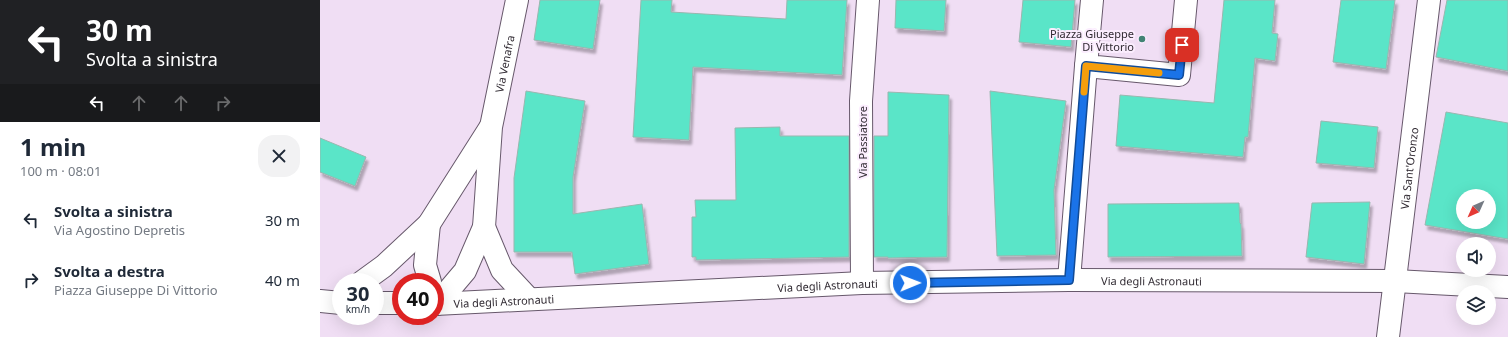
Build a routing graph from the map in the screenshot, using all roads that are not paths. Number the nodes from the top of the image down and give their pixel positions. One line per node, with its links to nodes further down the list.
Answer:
1 (517, 0): 7 (street, Via Venafra)
2 (868, 0): 14 (street, Via Passiatore)
3 (1092, 0): 6 (street)
4 (1186, 0): 6 (street)
5 (1429, 0): 13 (street, Via Sant'Oronzo)
6 (1086, 66): 12 (street)
7 (491, 127): 8 (street, Via Venafra); 9 (street, Via Venafra)
8 (429, 224): 10 (street, Via Venafra); 11 (street, Via Venafra)
9 (484, 227): 16 (street, Via Venafra); 17 (street, Via Venafra)
10 (374, 273)
11 (427, 273)
12 (1069, 280): 13 (street, Via degli Astronauti); 14 (street, Via degli Astronauti)
13 (1395, 281): 15 (street, Via degli Astronauti); 19 (street, Via Sant'Oronzo)
14 (862, 284): 17 (street, Via degli Astronauti)
15 (1508, 288)
16 (444, 293)
17 (529, 299): 18 (street, Via degli Astronauti)
18 (444, 302)
19 (1388, 337)

